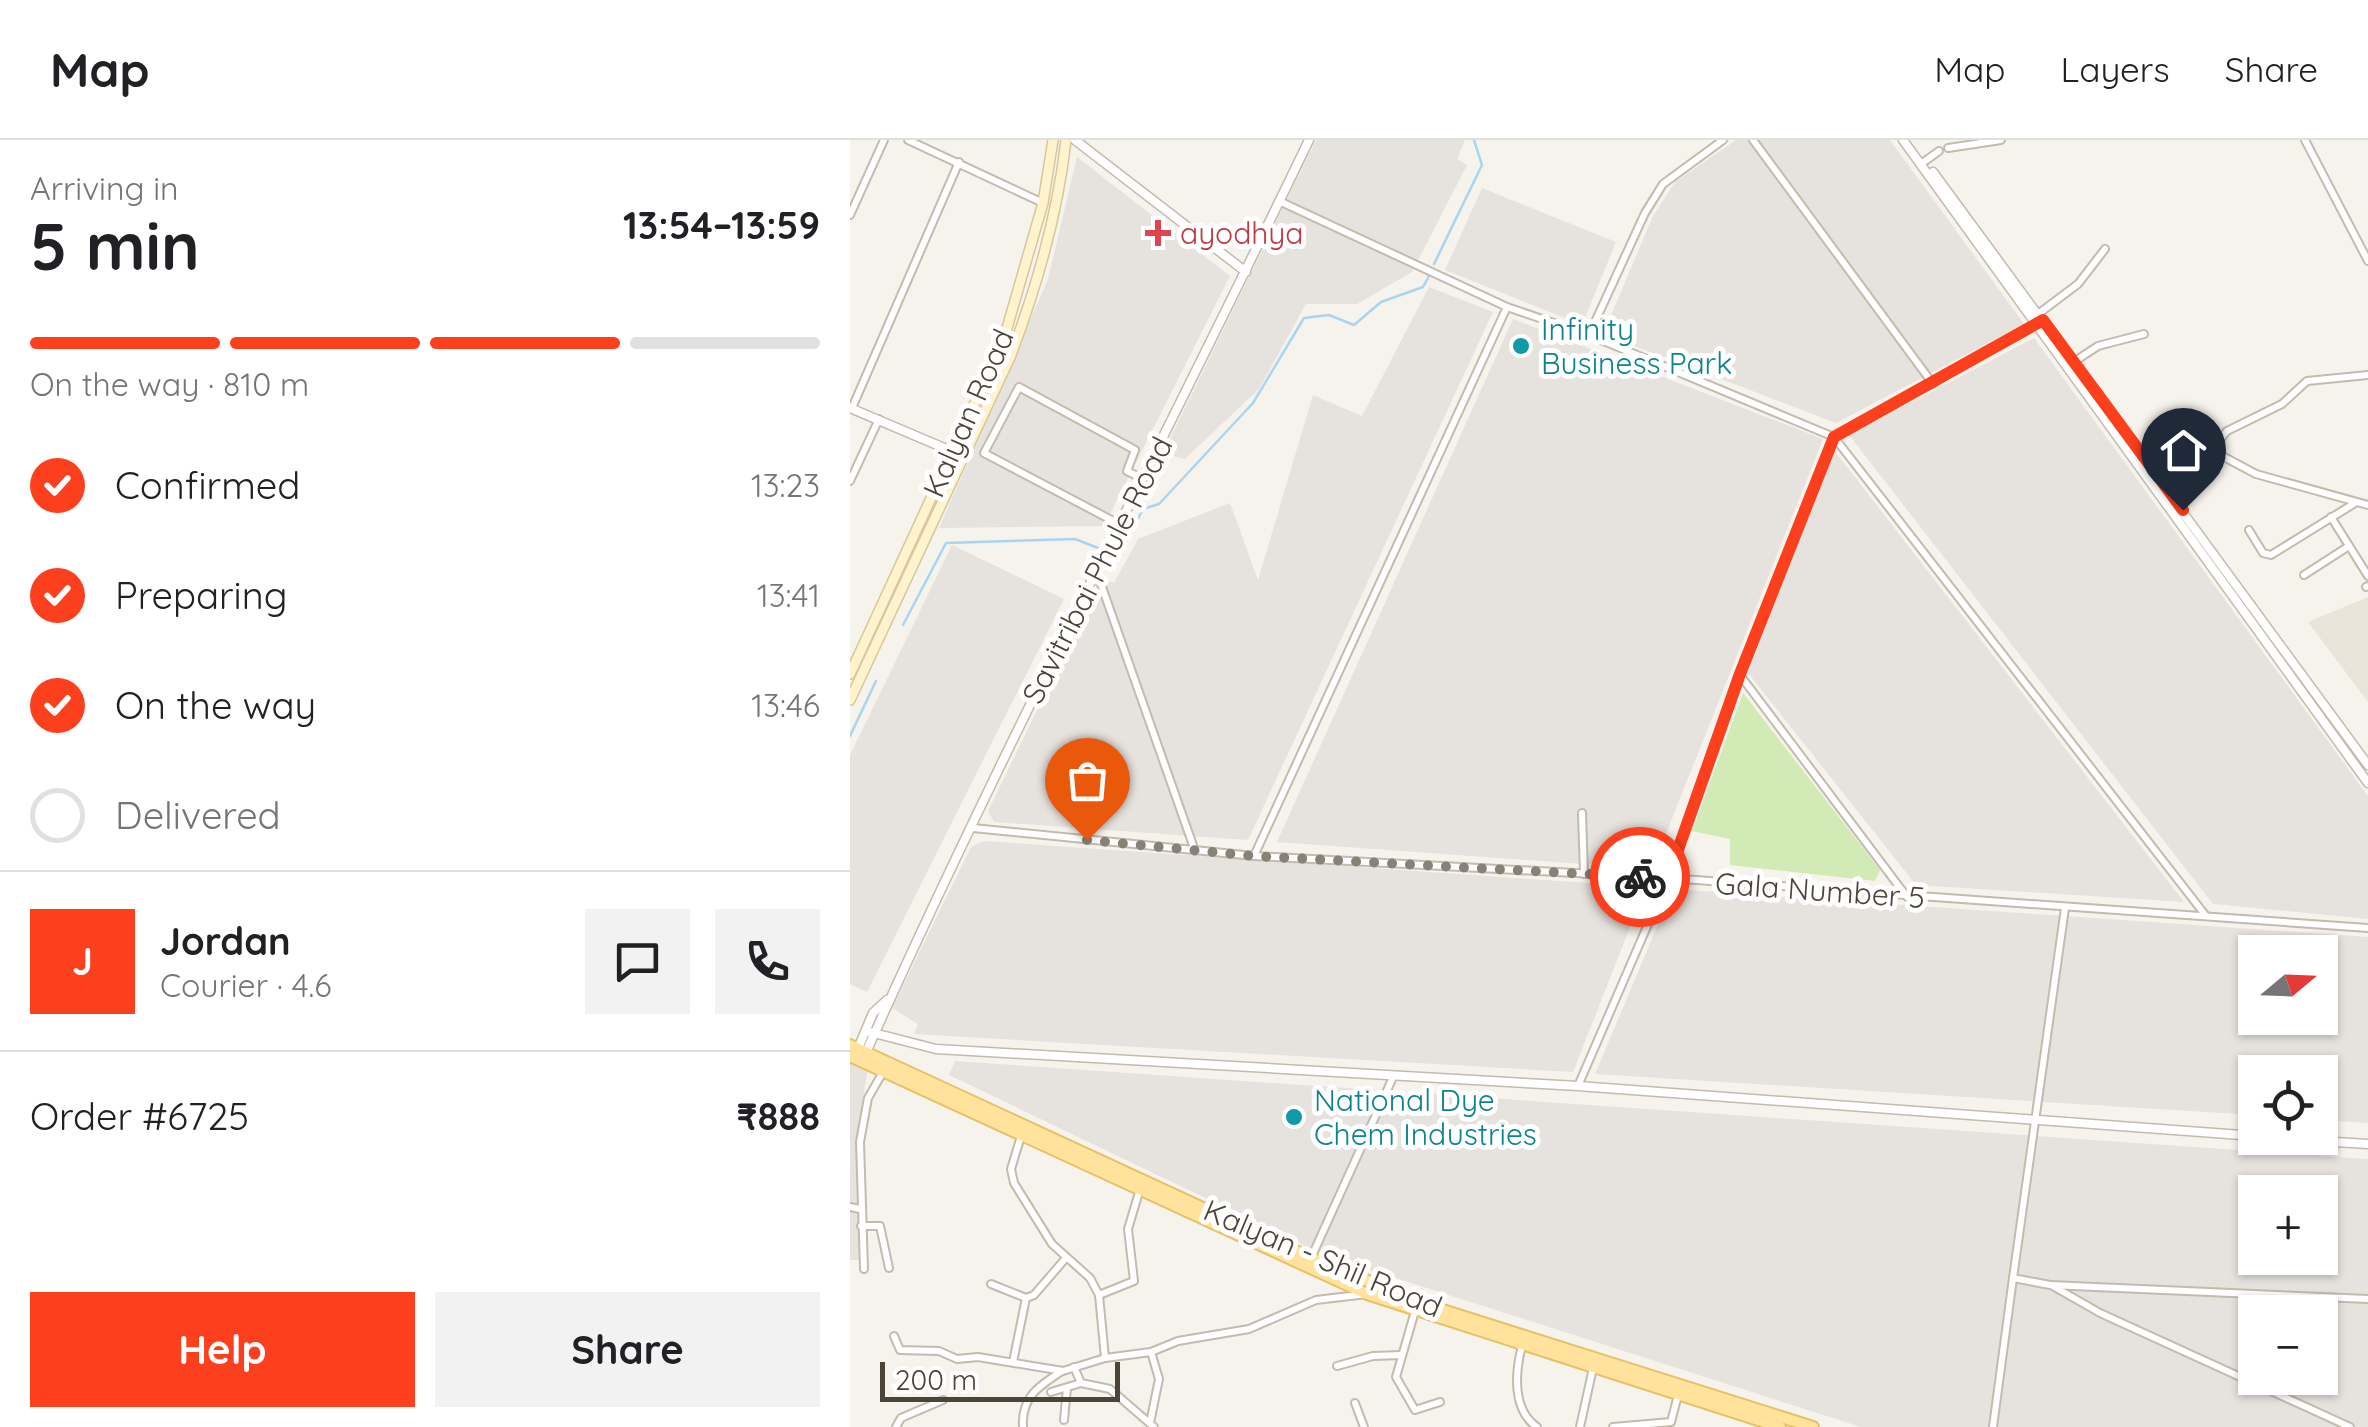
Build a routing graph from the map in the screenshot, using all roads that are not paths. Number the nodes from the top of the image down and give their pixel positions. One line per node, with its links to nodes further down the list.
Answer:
1 (884, 140): 18 (street)
2 (908, 140): 14 (street)
3 (1052, 140): 17 (main road, Kalyan Road)
4 (1066, 140): 30 (main road, Kalyan Road)
5 (1075, 140): 22 (street)
6 (1309, 140): 16 (street, Savitribai Phule Road)
7 (1722, 140): 26 (street)
8 (1753, 140): 31 (street)
9 (1906, 140): 15 (street)
10 (2001, 140): 12 (street)
11 (2305, 140): 20 (street)
12 (1948, 148)
13 (1939, 152): 15 (street)
14 (959, 162): 17 (street); 32 (street)
15 (1923, 162): 21 (street); 21 (street)
16 (1279, 201): 22 (street, Savitribai Phule Road); 23 (street)
17 (1043, 204): 28 (main road, Kalyan Road)
18 (850, 215)
19 (2106, 249): 24 (street)
20 (2368, 261)
21 (1999, 266): 24 (street)
22 (1246, 272): 38 (street, Savitribai Phule Road)
23 (1508, 307): 26 (street); 58 (street)
24 (2038, 319): 27 (street); 31 (street)
25 (2144, 334): 27 (street)
26 (1590, 335): 34 (street)
27 (2071, 364): 40 (street)
28 (989, 372): 30 (main road); 36 (main road, Kalyan Road)
29 (2368, 374): 35 (street)
30 (1000, 378): 37 (main road, Kalyan Road)
31 (1933, 384): 34 (street)
32 (851, 408): 33 (street)
33 (879, 419): 36 (street); 39 (street)
34 (1834, 437): 51 (street); 63 (street)
35 (2211, 450): 40 (street); 41 (street)
36 (952, 452): 37 (street); 50 (main road, Kalyan Road)
37 (964, 454): 52 (main road, Kalyan Road)
38 (1142, 479): 43 (street, Savitribai Phule Road); 43 (street)
39 (850, 481)
40 (2159, 486): 49 (street)
41 (2364, 505): 42 (street)
42 (2331, 517): 44 (street); 45 (street)
43 (1119, 524): 46 (street, Savitribai Phule Road)
44 (2249, 530)
45 (2349, 546): 47 (street); 48 (street)
46 (1096, 569): 56 (street, Savitribai Phule Road); 57 (street)
47 (2304, 575)
48 (2368, 576)
49 (2286, 659): 53 (street); 54 (street)
50 (850, 674)
51 (1740, 674): 60 (street); 61 (street)
52 (850, 700)
53 (2368, 766)
54 (2368, 783)
55 (1582, 813): 59 (street)
56 (973, 828): 57 (street, Gala Number 5); 65 (street, Savitribai Phule Road)
57 (1195, 851): 58 (street, Gala Number 5)
58 (1254, 856): 59 (street, Gala Number 5)
59 (1584, 874): 60 (street, Gala Number 5)
60 (1668, 878): 61 (street, Gala Number 5); 71 (street)
61 (1908, 896): 62 (street, Gala Number 5)
62 (2065, 908): 63 (street, Gala Number 5); 72 (street)
63 (2206, 916): 64 (street, Gala Number 5)
64 (2368, 928)
65 (887, 1000): 66 (street, Savitribai Phule Road); 67 (street, Savitribai Phule Road)
66 (866, 1031): 67 (street); 68 (street, Savitribai Phule Road)
67 (876, 1034): 68 (street, Savitribai Phule Road); 70 (street)
68 (857, 1054): 69 (main road, Kalyan - Shil Road); 77 (main road, Kalyan - Shil Road)
69 (883, 1071): 73 (main road, Kalyan - Shil Road); 80 (street)
70 (1394, 1075): 71 (street); 84 (street)
71 (1578, 1086): 72 (street)
72 (2033, 1120): 74 (street); 88 (street)
73 (1022, 1135): 77 (main road, Kalyan - Shil Road); 85 (street)
74 (2238, 1135)
75 (2338, 1142): 76 (street)
76 (2368, 1144)
77 (1100, 1165): 78 (main road, Kalyan - Shil Road); 84 (main road, Kalyan - Shil Road)
78 (1140, 1190): 91 (main road, Kalyan - Shil Road); 92 (street)
79 (850, 1207): 80 (street)
80 (860, 1209): 81 (street)
81 (861, 1226): 83 (street); 86 (street)
82 (850, 1247): 83 (street)
83 (862, 1248): 87 (street)
84 (1311, 1258): 91 (main road, Kalyan - Shil Road)
85 (1065, 1260): 92 (street); 93 (street)
86 (889, 1268)
87 (864, 1269)
88 (2013, 1278): 90 (street); 124 (street)
89 (991, 1284): 93 (street)
90 (2050, 1284): 94 (street); 125 (street)
91 (1370, 1288): 95 (main road, Kalyan - Shil Road); 98 (street); 114 (main road, Kalyan - Shil Road)
92 (1098, 1295): 100 (street)
93 (1026, 1298): 101 (street)
94 (2368, 1300)
95 (1415, 1311): 97 (main road, Kalyan - Shil Road); 99 (street)
96 (894, 1336): 101 (street)
97 (1522, 1346): 104 (main road, Kalyan - Shil Road); 119 (street)
98 (1151, 1352): 100 (street); 115 (street)
99 (1402, 1354): 102 (street); 112 (street)
100 (1104, 1358): 103 (street)
101 (1013, 1362): 105 (street)
102 (1337, 1366)
103 (1074, 1368): 105 (street); 106 (street)
104 (1593, 1368): 109 (main road, Kalyan - Shil Road); 120 (street)
105 (1064, 1371): 117 (street)
106 (1081, 1384): 107 (street); 115 (street)
107 (1066, 1388): 108 (street); 113 (street)
108 (1051, 1392)
109 (1678, 1395): 121 (street); 122 (main road, Kalyan - Shil Road)
110 (943, 1400): 116 (street)
111 (1355, 1402): 118 (street)
112 (1440, 1402)
113 (1064, 1420)
114 (1791, 1424): 123 (main road, Kalyan - Shil Road)
115 (1152, 1425)
116 (896, 1427)
117 (1023, 1427)
118 (1364, 1427)
119 (1537, 1427)
120 (1580, 1427)
121 (1613, 1427)
122 (1780, 1427)
123 (1813, 1427)
124 (1993, 1427)
125 (2350, 1427)

